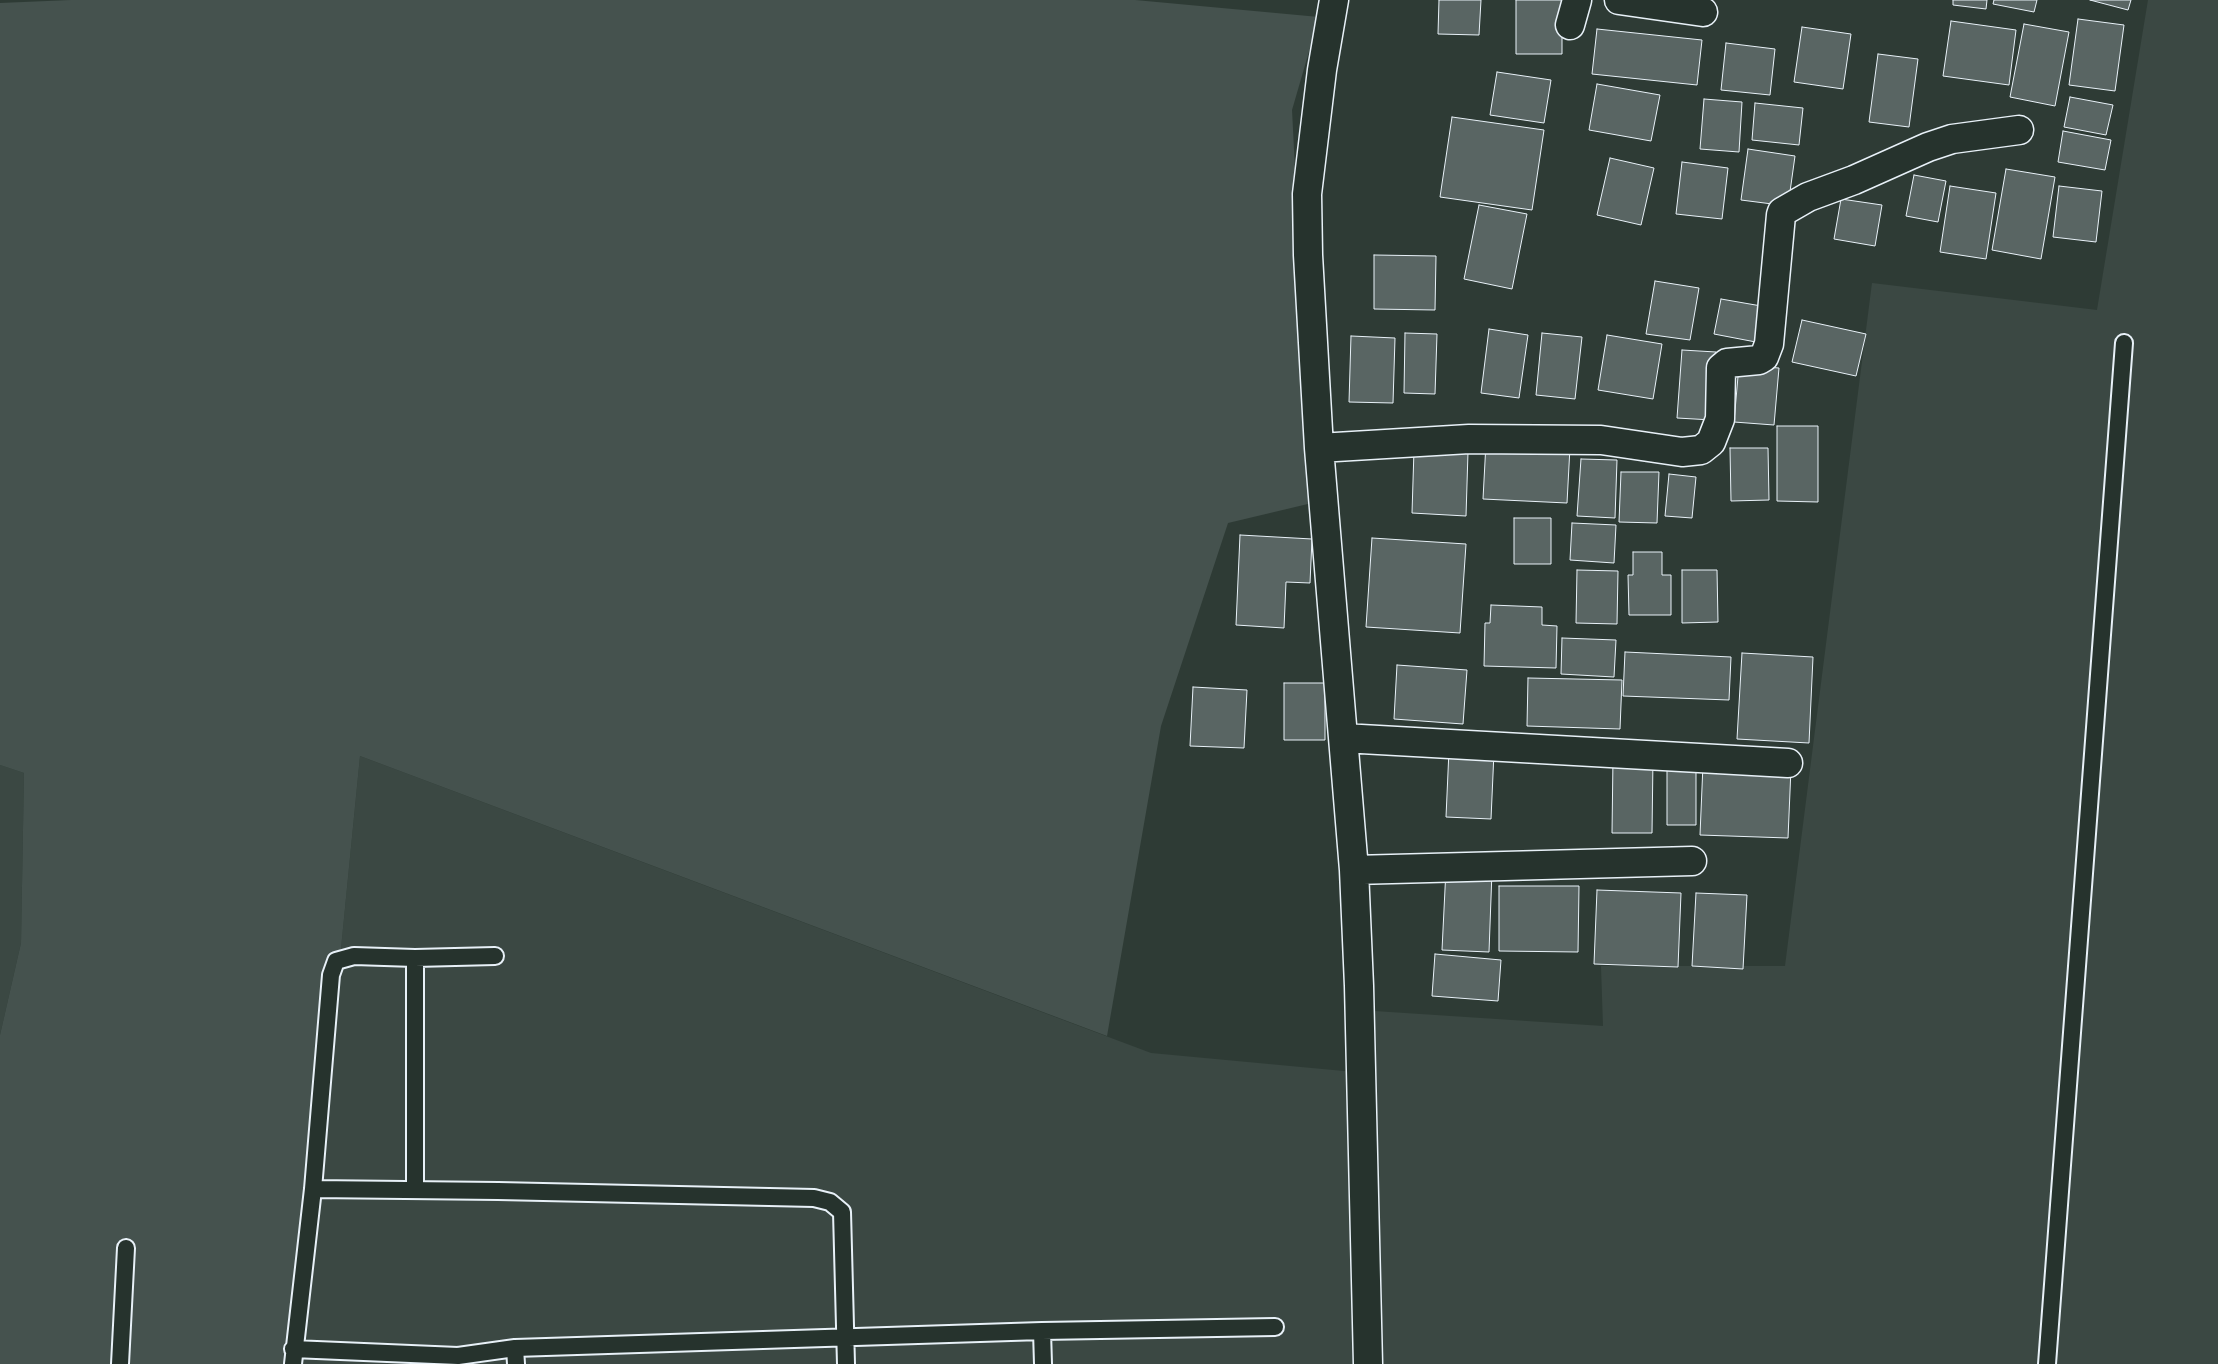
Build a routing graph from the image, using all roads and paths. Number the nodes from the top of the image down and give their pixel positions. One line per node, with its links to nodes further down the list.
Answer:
1 (1334, 0): 6 (street)
2 (1619, 0): 3 (street)
3 (1703, 12)
4 (2020, 130): 6 (street)
5 (2124, 343): 27 (lane)
6 (1319, 448): 7 (street)
7 (1343, 738): 8 (street); 10 (street)
8 (1788, 763)
9 (1692, 862): 10 (street)
10 (1354, 870): 26 (street)
11 (495, 956): 12 (lane)
12 (414, 958): 13 (lane); 14 (lane)
13 (313, 1189): 14 (lane); 19 (lane)
14 (414, 1190): 18 (lane)
15 (126, 1248): 23 (lane)
16 (1276, 1327): 17 (lane)
17 (1042, 1331): 18 (lane); 25 (lane)
18 (845, 1337): 20 (lane); 24 (lane)
19 (293, 1356): 21 (lane)
20 (516, 1356): 22 (lane)
21 (384, 1359): 22 (lane)
22 (458, 1360)
23 (120, 1364)
24 (846, 1364)
25 (1043, 1364)
26 (1368, 1364)
27 (2047, 1364)

